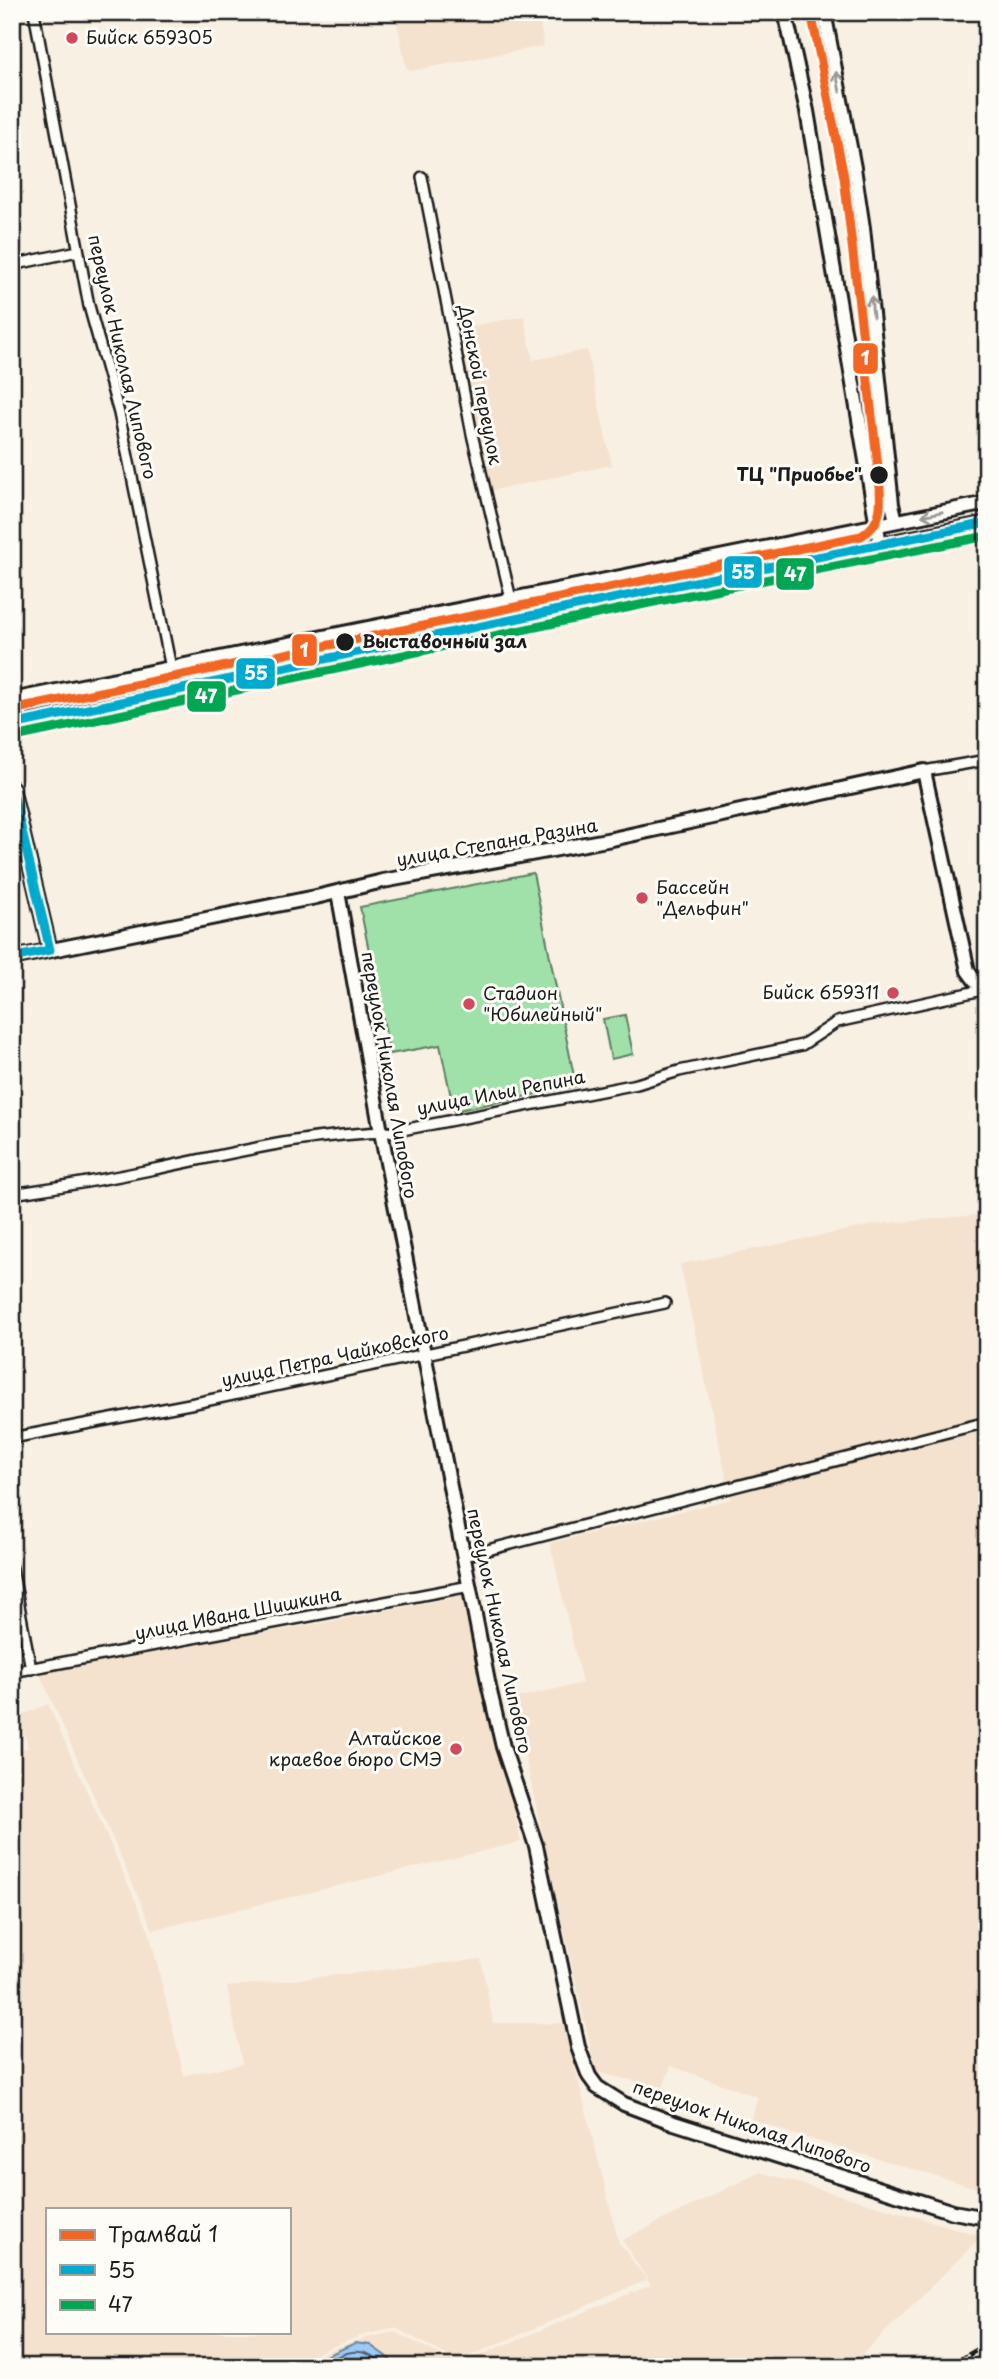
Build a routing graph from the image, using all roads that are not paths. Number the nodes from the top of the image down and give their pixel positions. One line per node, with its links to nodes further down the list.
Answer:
1 (34, 12): 5 (street, переулок Николая Липового)
2 (785, 12): 10 (street)
3 (824, 12): 8 (street, one-way to 3)
4 (422, 177): 12 (street, Донской переулок)
5 (78, 251): 6 (street); 13 (street, переулок Николая Липового)
6 (12, 265)
7 (987, 503): 8 (street, one-way to 8)
8 (896, 521): 10 (street)
9 (987, 523): 11 (street)
10 (877, 525): 11 (street); 12 (street)
11 (880, 544): 14 (street)
12 (512, 599): 13 (street)
13 (171, 668): 14 (street); 15 (street)
14 (177, 690): 16 (street)
15 (12, 700)
16 (12, 724)
17 (987, 760): 18 (street, улица Степана Разина)
18 (924, 771): 20 (street, улица Степана Разина); 23 (street)
19 (12, 788): 21 (street)
20 (338, 892): 21 (street, улица Степана Разина); 24 (street, переулок Николая Липового)
21 (50, 950): 22 (street, улица Степана Разина)
22 (12, 958)
23 (985, 991): 24 (street, улица Ильи Репина)
24 (381, 1132): 25 (street, улица Ильи Репина); 27 (street, переулок Николая Липового)
25 (12, 1194)
26 (665, 1303): 27 (street, улица Петра Чайковского)
27 (425, 1353): 29 (street, улица Петра Чайковского); 30 (street, переулок Николая Липового)
28 (987, 1422): 30 (street)
29 (12, 1438)
30 (464, 1556): 32 (street, переулок Николая Липового)
31 (12, 1568): 33 (street)
32 (470, 1586): 33 (street, улица Ивана Шишкина); 35 (street, переулок Николая Липового)
33 (32, 1669): 34 (street, улица Ивана Шишкина)
34 (12, 1672)
35 (987, 2218)

